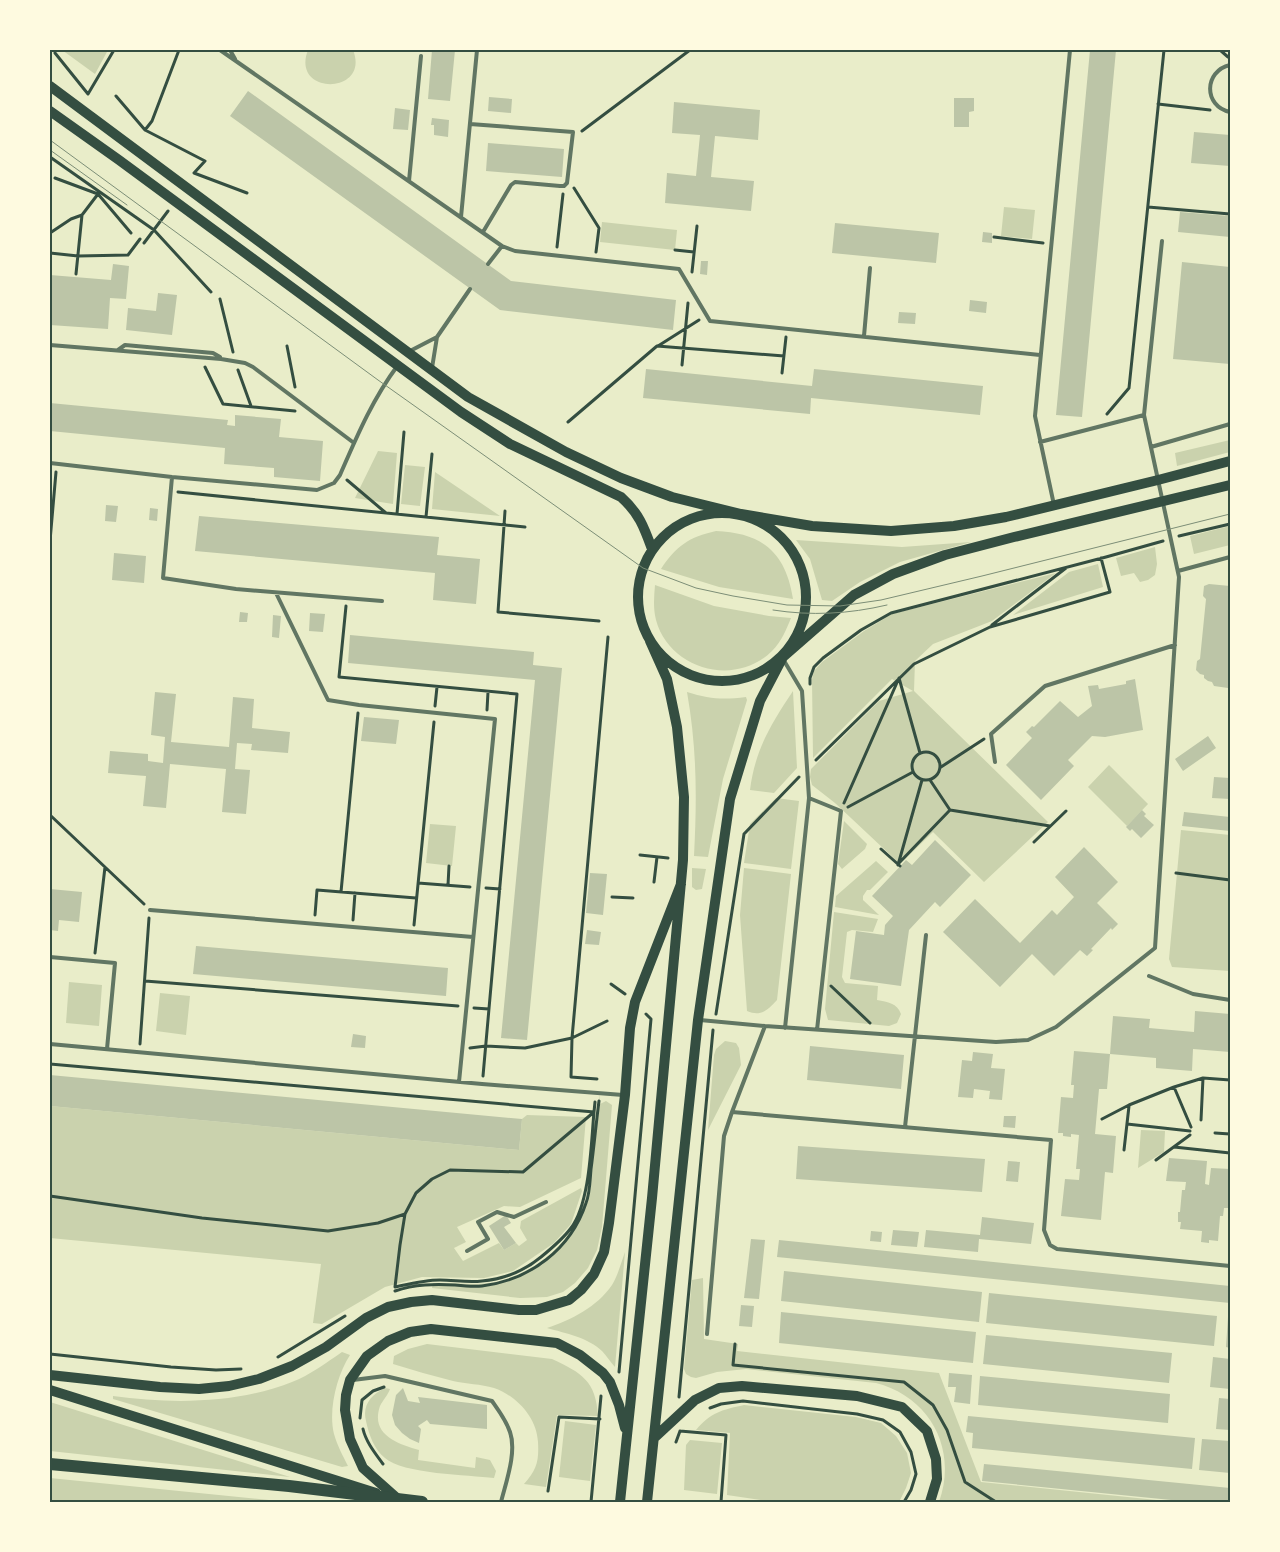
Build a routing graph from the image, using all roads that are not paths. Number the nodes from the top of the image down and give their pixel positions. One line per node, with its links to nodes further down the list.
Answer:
1 (220, 50): 6 (lane)
2 (230, 50): 6 (lane)
3 (477, 50): 11 (lane)
4 (1070, 50): 25 (lane)
5 (421, 56): 12 (lane)
6 (236, 61): 12 (lane)
7 (1230, 64): 10 (lane)
8 (50, 86): 24 (main road)
9 (50, 111): 27 (main road)
10 (1229, 112)
11 (470, 124): 13 (lane); 14 (lane)
12 (409, 181): 13 (lane)
13 (461, 217): 14 (lane)
14 (483, 232): 16 (lane)
15 (1162, 241): 29 (lane)
16 (502, 246): 17 (lane); 20 (lane)
17 (488, 264)
18 (870, 268): 20 (lane)
19 (470, 289): 21 (lane)
20 (864, 336): 25 (lane)
21 (437, 337): 24 (lane); 28 (lane)
22 (50, 345): 23 (lane)
23 (118, 350): 26 (lane); 26 (lane)
24 (407, 352): 28 (main road)
25 (1040, 355): 31 (lane)
26 (221, 359): 32 (lane)
27 (398, 366): 32 (lane); 42 (main road)
28 (432, 370): 41 (main road)
29 (1144, 415): 31 (lane); 33 (lane)
30 (1230, 424): 33 (lane)
31 (1040, 442): 40 (lane)
32 (354, 443): 36 (lane)
33 (1151, 447): 37 (lane)
34 (1230, 461): 37 (main road)
35 (50, 463): 36 (lane)
36 (172, 477): 45 (lane)
37 (1158, 480): 39 (lane); 40 (main road)
38 (1230, 485): 39 (main road)
39 (1163, 502): 44 (lane); 49 (main road)
40 (1054, 505): 41 (main road)
41 (741, 514): 42 (main road); 49 (main road)
42 (652, 550): 47 (main road)
43 (1230, 557): 44 (lane)
44 (1178, 571): 48 (lane)
45 (276, 593): 46 (lane); 55 (lane)
46 (382, 601)
47 (650, 641): 49 (main road); 52 (main road)
48 (1175, 645): 50 (lane); 63 (lane)
49 (782, 657): 51 (lane); 59 (main road)
50 (995, 762)
51 (809, 798): 61 (lane); 62 (lane)
52 (681, 884): 67 (main road); 77 (main road)
53 (150, 910): 55 (lane)
54 (926, 935): 63 (lane)
55 (473, 937): 66 (lane)
56 (50, 957): 65 (lane)
57 (1149, 976): 58 (lane)
58 (1230, 1000)
59 (698, 1020): 60 (lane); 78 (main road)
60 (764, 1026): 61 (lane); 68 (lane)
61 (785, 1028): 62 (lane)
62 (816, 1030): 63 (lane)
63 (914, 1036): 69 (lane)
64 (50, 1044): 65 (lane)
65 (107, 1049): 66 (lane)
66 (459, 1082): 67 (lane)
67 (624, 1096): 74 (main road)
68 (732, 1112): 69 (lane); 73 (lane)
69 (905, 1127): 72 (lane)
70 (546, 1202): 71 (lane)
71 (467, 1251)
72 (1230, 1266)
73 (707, 1334)
74 (50, 1375)
75 (350, 1380): 77 (main road); 80 (main road); 82 (lane)
76 (50, 1390): 80 (main road)
77 (628, 1436): 83 (main road)
78 (654, 1438): 84 (main road); 85 (main road)
79 (50, 1464): 80 (main road)
80 (399, 1500): 81 (main road)
81 (422, 1502)
82 (501, 1502)
83 (620, 1502)
84 (647, 1502)
85 (930, 1502)

